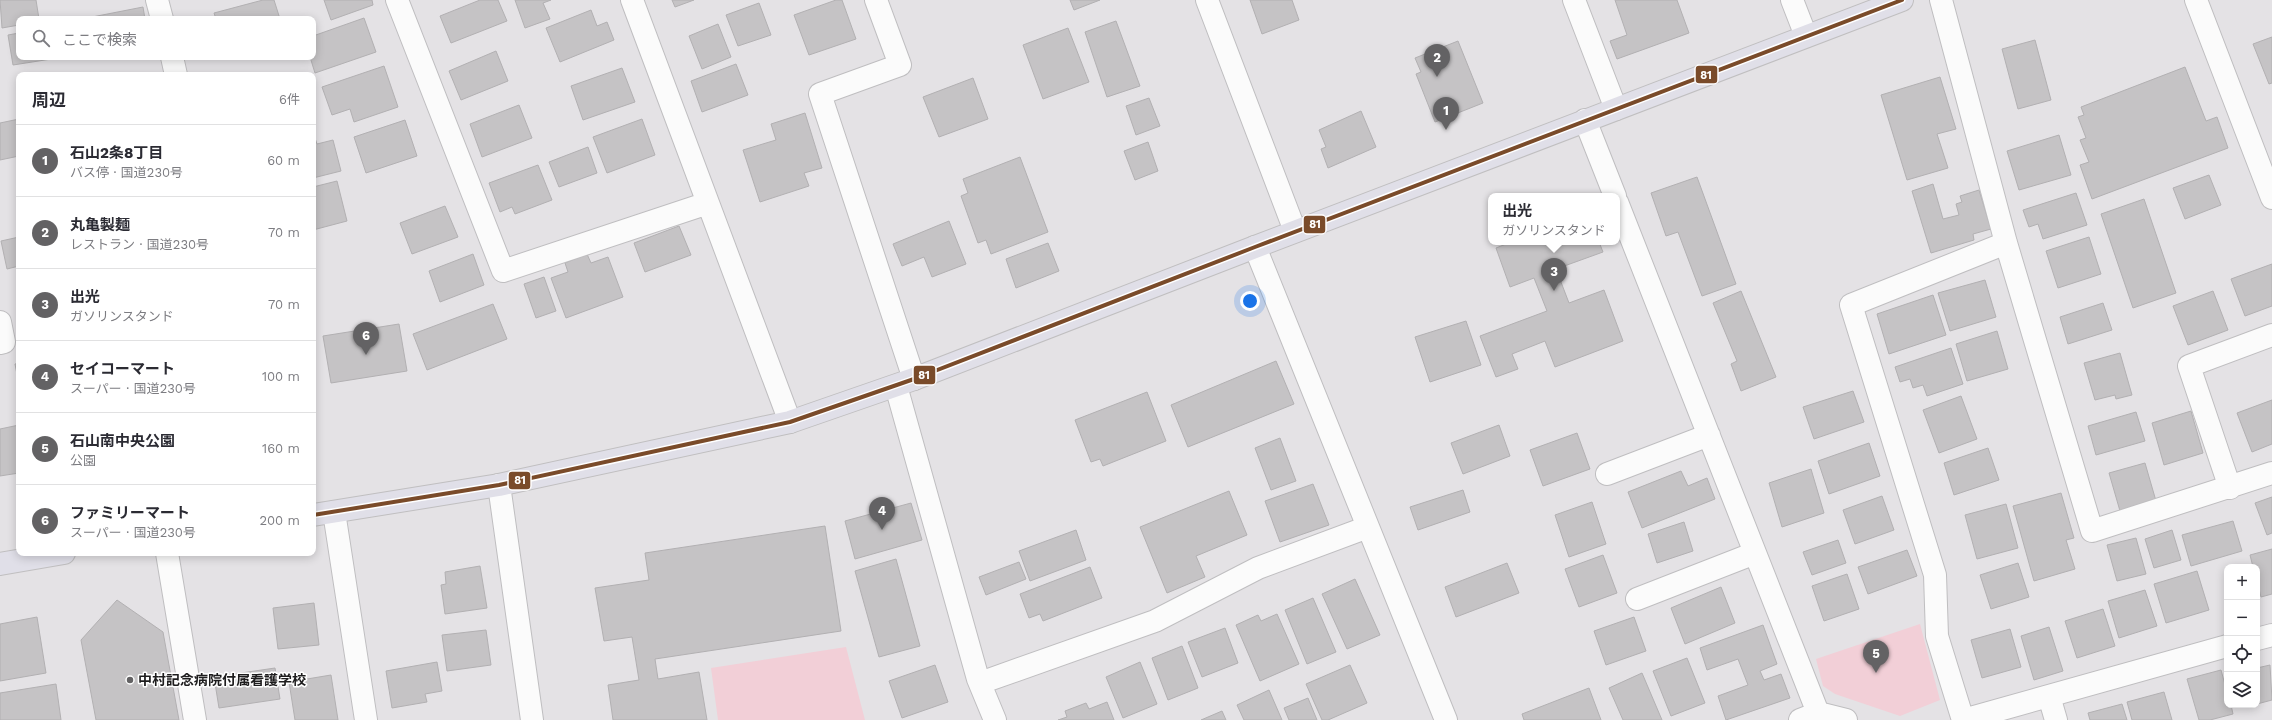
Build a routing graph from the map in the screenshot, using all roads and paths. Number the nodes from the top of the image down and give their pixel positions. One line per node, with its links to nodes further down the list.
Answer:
1 (157, 0): 11 (street)
2 (397, 0): 19 (street)
3 (632, 0): 19 (street)
4 (876, 0): 27 (street)
5 (1207, 0): 21 (street)
6 (1574, 0): 15 (street)
7 (1792, 0): 12 (street)
8 (1902, 0): 12 (highway)
9 (1941, 0): 22 (street)
10 (2196, 0): 18 (street)
11 (161, 16)
12 (1806, 36): 15 (highway)
13 (173, 60): 14 (street)
14 (175, 72)
15 (1616, 108): 16 (highway)
16 (1585, 120): 17 (street); 21 (highway)
17 (1614, 193)
18 (2272, 195)
19 (708, 203): 28 (street)
20 (1620, 210): 29 (street)
21 (1295, 231): 23 (highway)
22 (2006, 243): 33 (street); 54 (street)
23 (1255, 247): 27 (highway); 36 (street)
24 (0, 322): 26 (street)
25 (2272, 335): 33 (street)
26 (0, 343)
27 (905, 382): 28 (highway); 45 (street)
28 (790, 422): 32 (highway)
29 (1708, 435): 30 (street); 37 (street)
30 (1607, 474)
31 (2272, 474): 33 (street)
32 (499, 485): 34 (highway); 50 (street)
33 (2230, 488)
34 (334, 512): 35 (highway); 49 (street)
35 (316, 515)
36 (1368, 527): 45 (street); 52 (street)
37 (1755, 553): 41 (street); 47 (street)
38 (47, 556): 40 (highway)
39 (168, 556): 48 (street)
40 (0, 564)
41 (1637, 599)
42 (2272, 635): 43 (street)
43 (2260, 638)
44 (2224, 647): 46 (street)
45 (980, 683): 51 (street)
46 (2049, 696): 54 (street); 55 (street)
47 (1809, 717): 53 (street)
48 (195, 720)
49 (366, 720)
50 (532, 720)
51 (995, 720)
52 (1446, 720)
53 (1846, 720)
54 (1963, 720)
55 (2056, 720)

